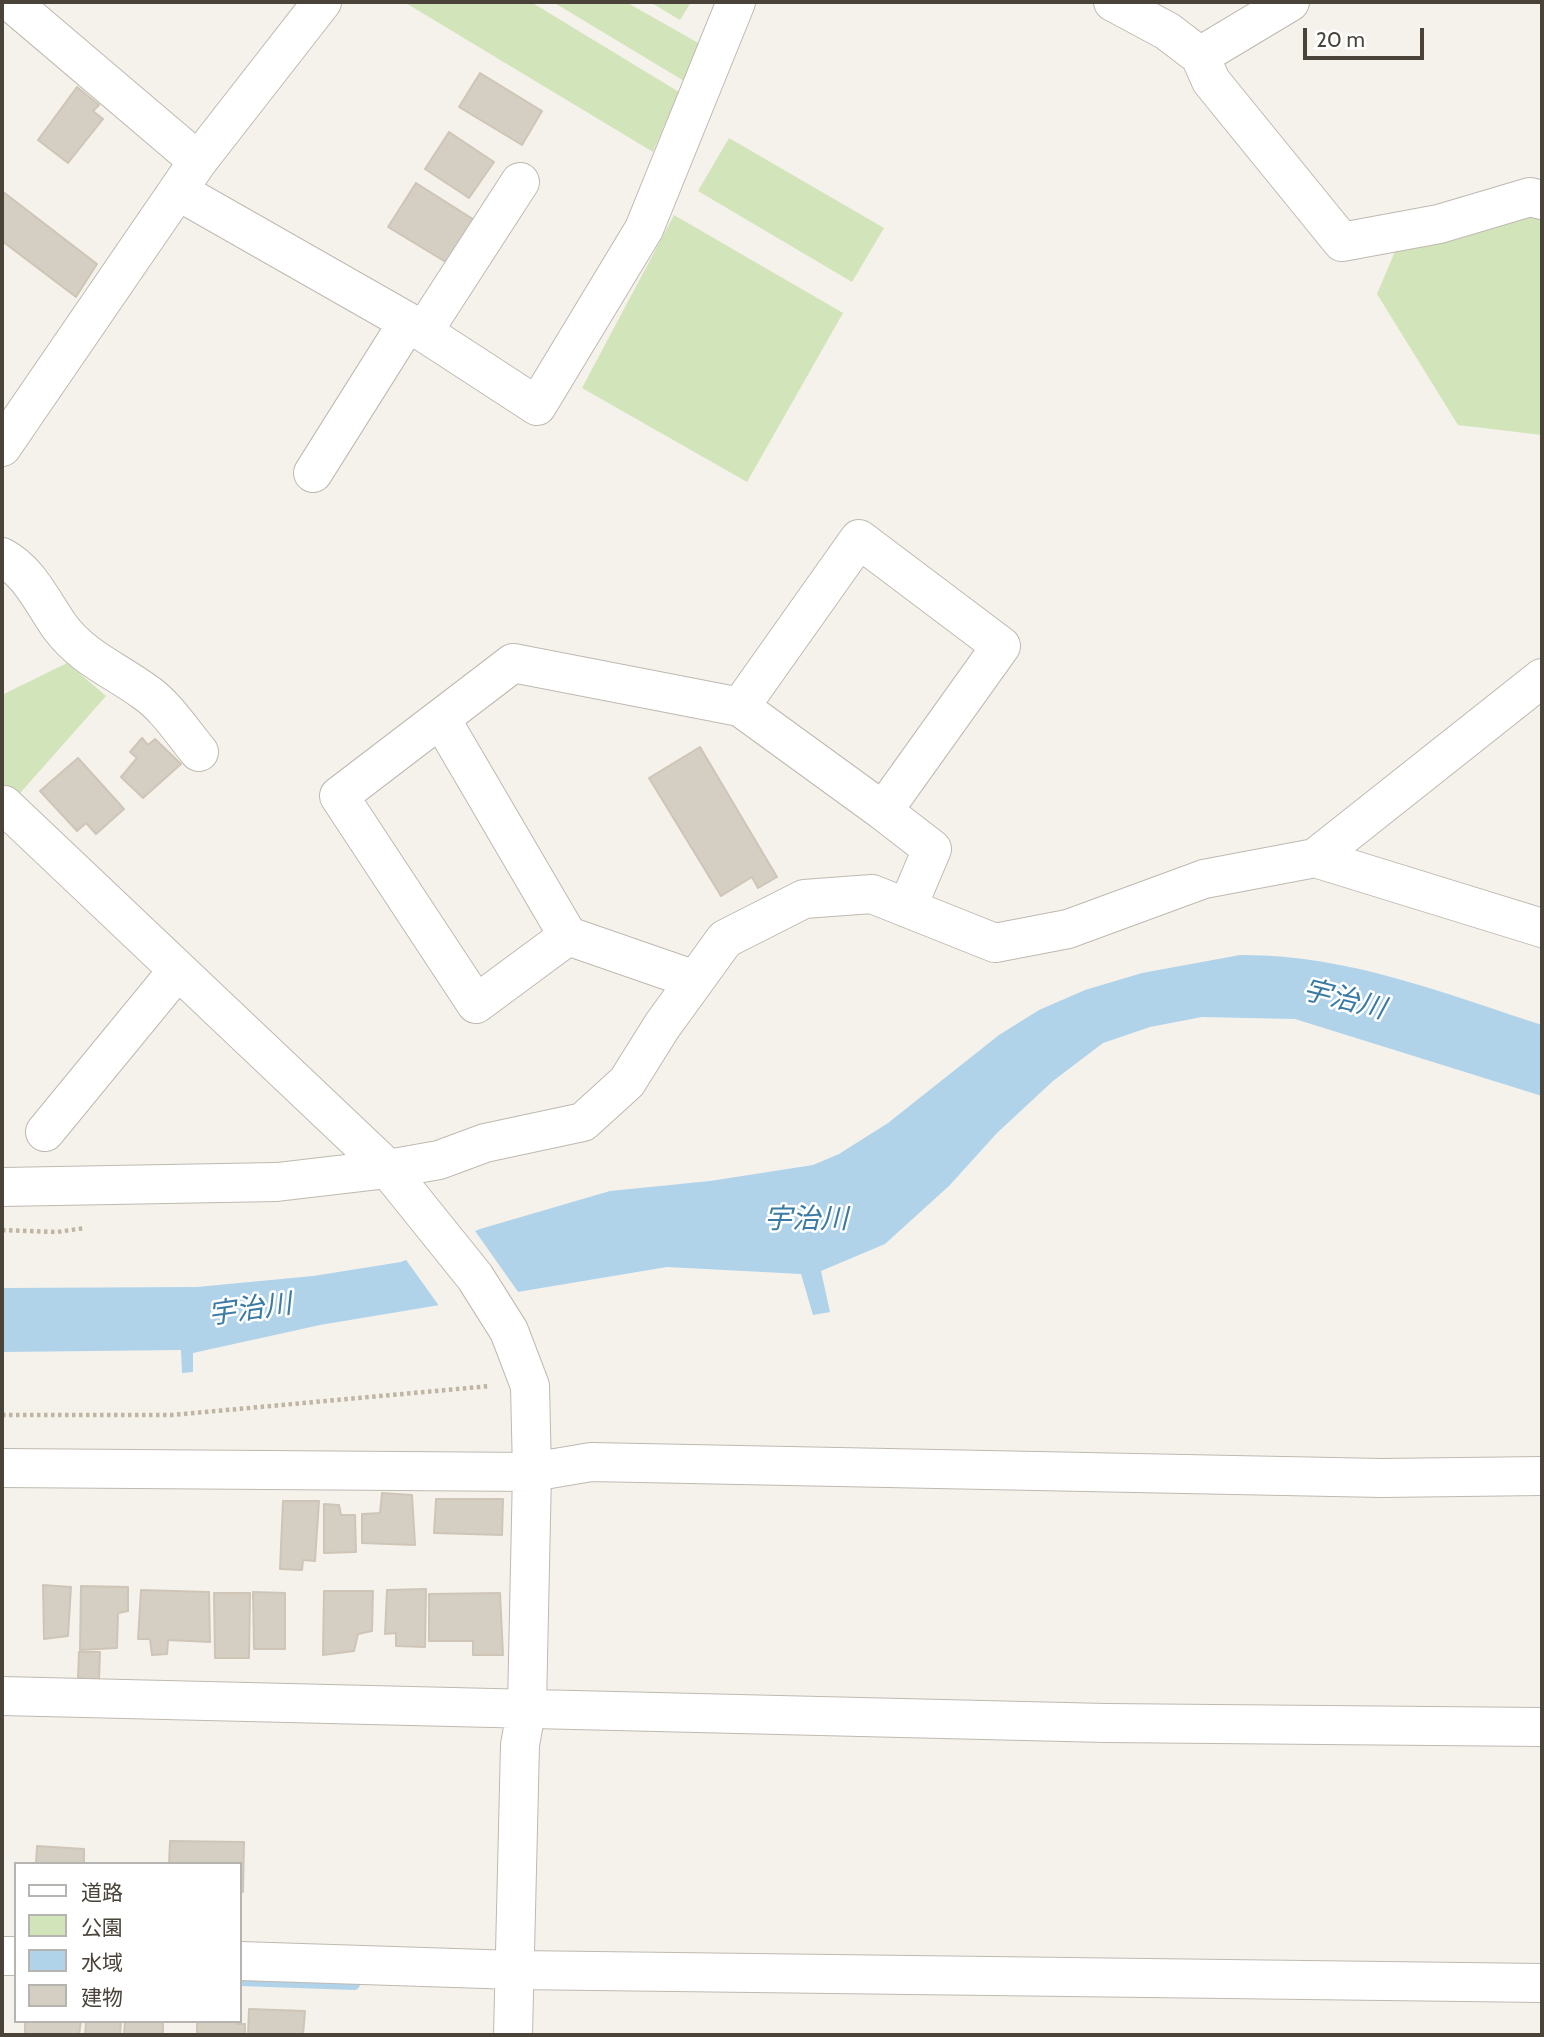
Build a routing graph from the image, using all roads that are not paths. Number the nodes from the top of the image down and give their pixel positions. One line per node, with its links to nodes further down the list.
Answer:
1 (11, 2): 7 (street)
2 (322, 2): 7 (street)
3 (736, 2): 10 (street)
4 (1113, 2): 6 (street)
5 (1290, 2): 6 (street)
6 (1200, 56): 9 (street)
7 (188, 176): 10 (street); 11 (street)
8 (520, 182): 10 (street)
9 (1542, 200)
10 (416, 327): 12 (street)
11 (2, 447)
12 (313, 473)
13 (2, 557): 17 (street)
14 (1536, 690): 20 (street)
15 (740, 707): 16 (street); 19 (street); 19 (street)
16 (440, 719): 23 (street); 23 (street)
17 (199, 752)
18 (2, 807): 24 (street)
19 (883, 811): 21 (street)
20 (1315, 858): 21 (street); 22 (street)
21 (907, 908): 25 (street)
22 (1542, 928)
23 (568, 936): 25 (street)
24 (178, 970): 26 (street); 27 (street)
25 (695, 980): 27 (street)
26 (45, 1132)
27 (398, 1183): 28 (street); 30 (street)
28 (2, 1187)
29 (2, 1468): 30 (street)
30 (532, 1472): 31 (street); 33 (street)
31 (1542, 1476)
32 (2, 1696): 33 (street)
33 (527, 1706): 34 (street); 36 (street)
34 (1542, 1727)
35 (242, 1961): 36 (street)
36 (516, 1970): 37 (street); 38 (street)
37 (1542, 1983)
38 (513, 2035)

